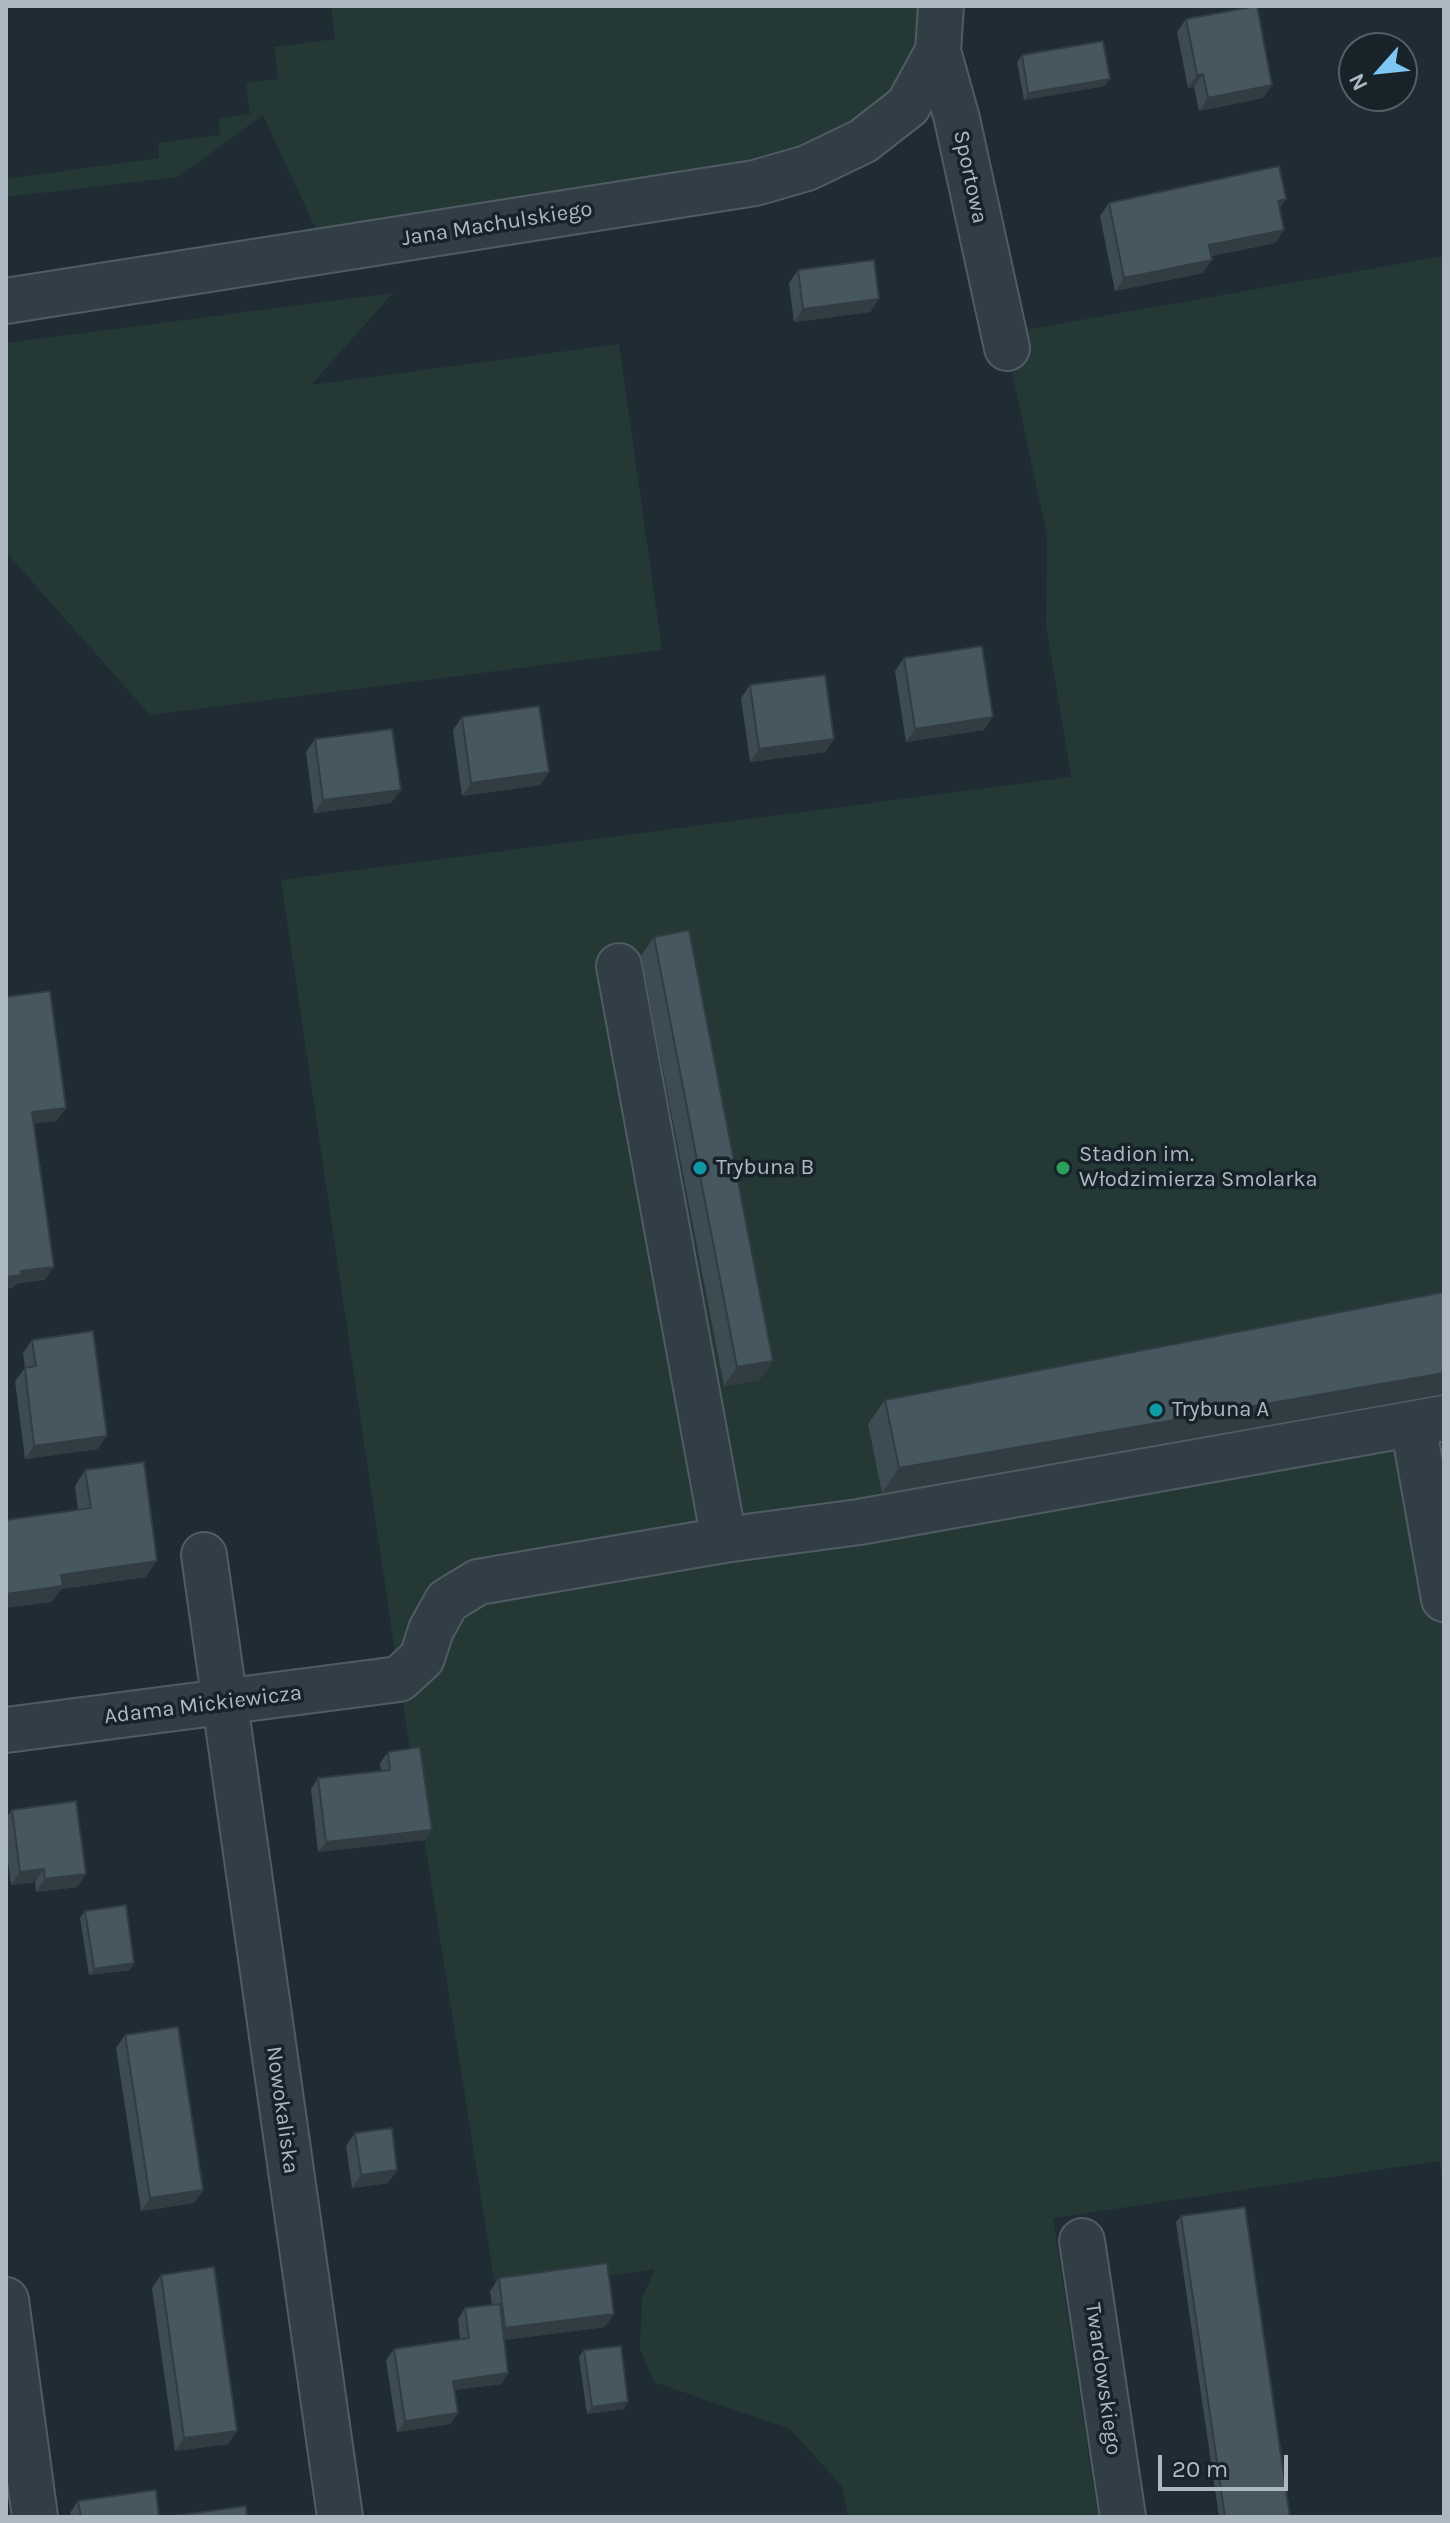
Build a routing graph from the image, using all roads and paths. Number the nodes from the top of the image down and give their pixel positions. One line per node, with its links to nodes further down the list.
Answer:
1 (941, 6): 2 (street, Sportowa)
2 (938, 51): 3 (street, Jana Machulskiego); 4 (street, Sportowa)
3 (6, 301)
4 (1007, 348)
5 (619, 966): 8 (street)
6 (1429, 1421): 7 (street); 8 (street)
7 (1434, 1499): 10 (street)
8 (724, 1540): 11 (street, Adama Mickiewicza)
9 (204, 1555): 11 (street, Nowokaliska)
10 (1444, 1599)
11 (224, 1703): 12 (street, Adama Mickiewicza); 16 (street, Nowokaliska)
12 (6, 1730)
13 (1082, 2241): 17 (street, Twardowskiego)
14 (6, 2300): 15 (street)
15 (35, 2517)
16 (340, 2517)
17 (1123, 2517)

